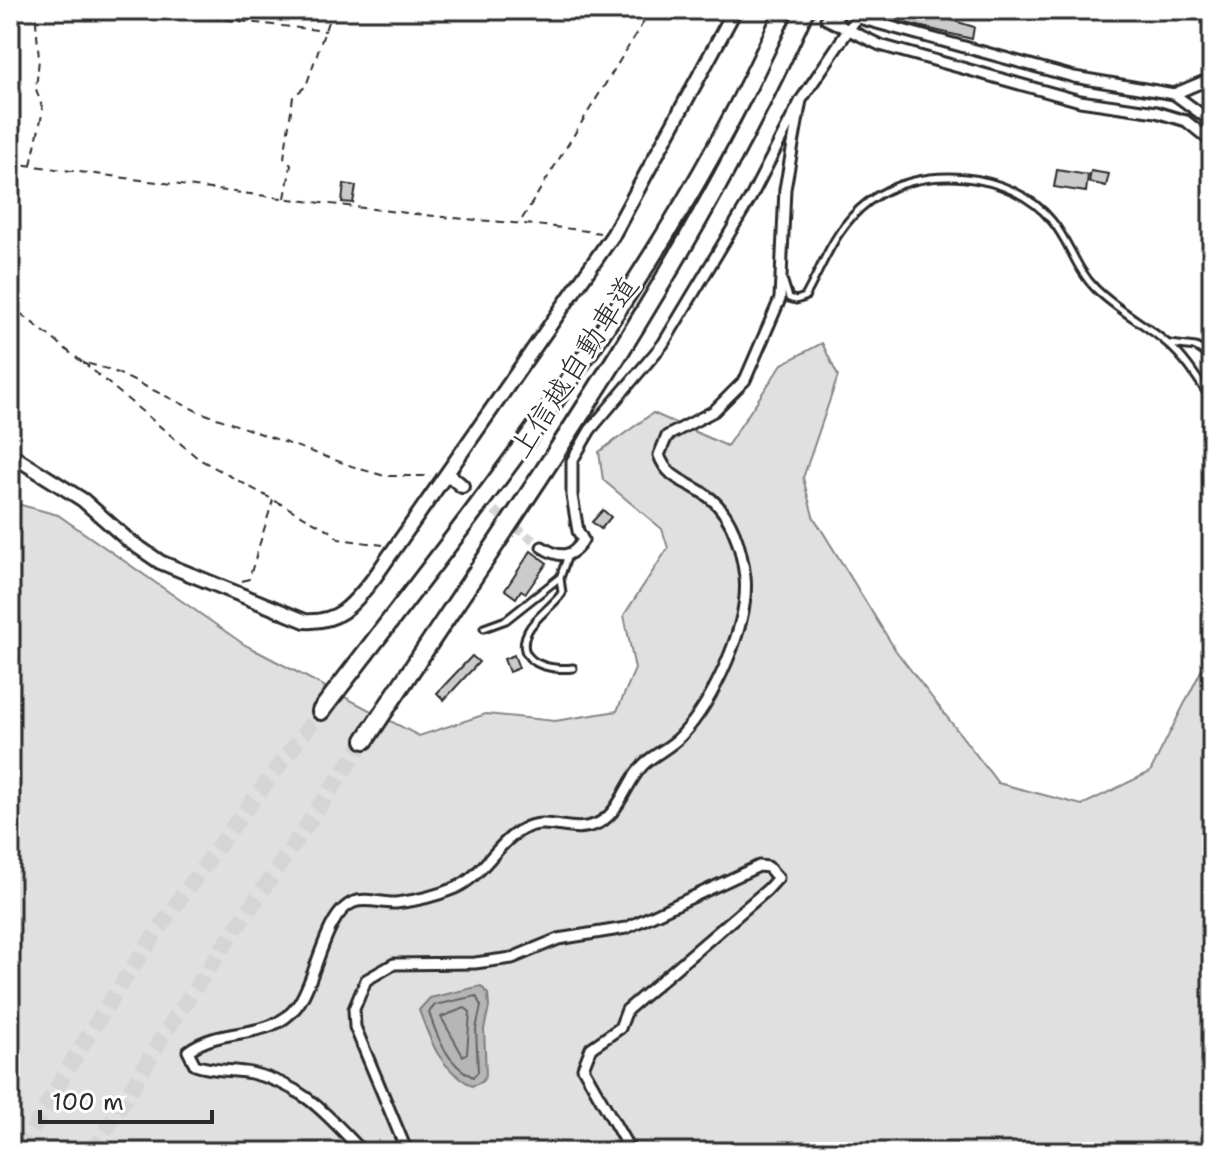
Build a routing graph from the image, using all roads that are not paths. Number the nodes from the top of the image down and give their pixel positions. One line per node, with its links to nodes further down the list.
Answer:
1 (735, 10): 17 (street)
2 (784, 10): 24 (highway, 上信越自動車道)
3 (805, 10): 25 (highway, 上信越自動車道)
4 (841, 10): 6 (street)
5 (858, 13): 6 (street); 8 (street)
6 (847, 32): 9 (street); 11 (street)
7 (1212, 78): 8 (street)
8 (1174, 94): 10 (street)
9 (801, 100): 12 (street); 20 (street)
10 (1212, 122)
11 (1212, 142)
12 (782, 277): 13 (lane); 26 (street)
13 (1169, 344): 14 (lane); 15 (lane)
14 (1212, 357)
15 (1212, 401)
16 (10, 454): 17 (street)
17 (448, 474): 18 (street)
18 (462, 486)
19 (542, 547): 20 (street)
20 (568, 555): 21 (lane)
21 (560, 578): 22 (lane); 23 (lane)
22 (484, 628)
23 (573, 668)
24 (321, 711)
25 (365, 740)
26 (363, 1152)
27 (407, 1152): 28 (street)
28 (631, 1152)

